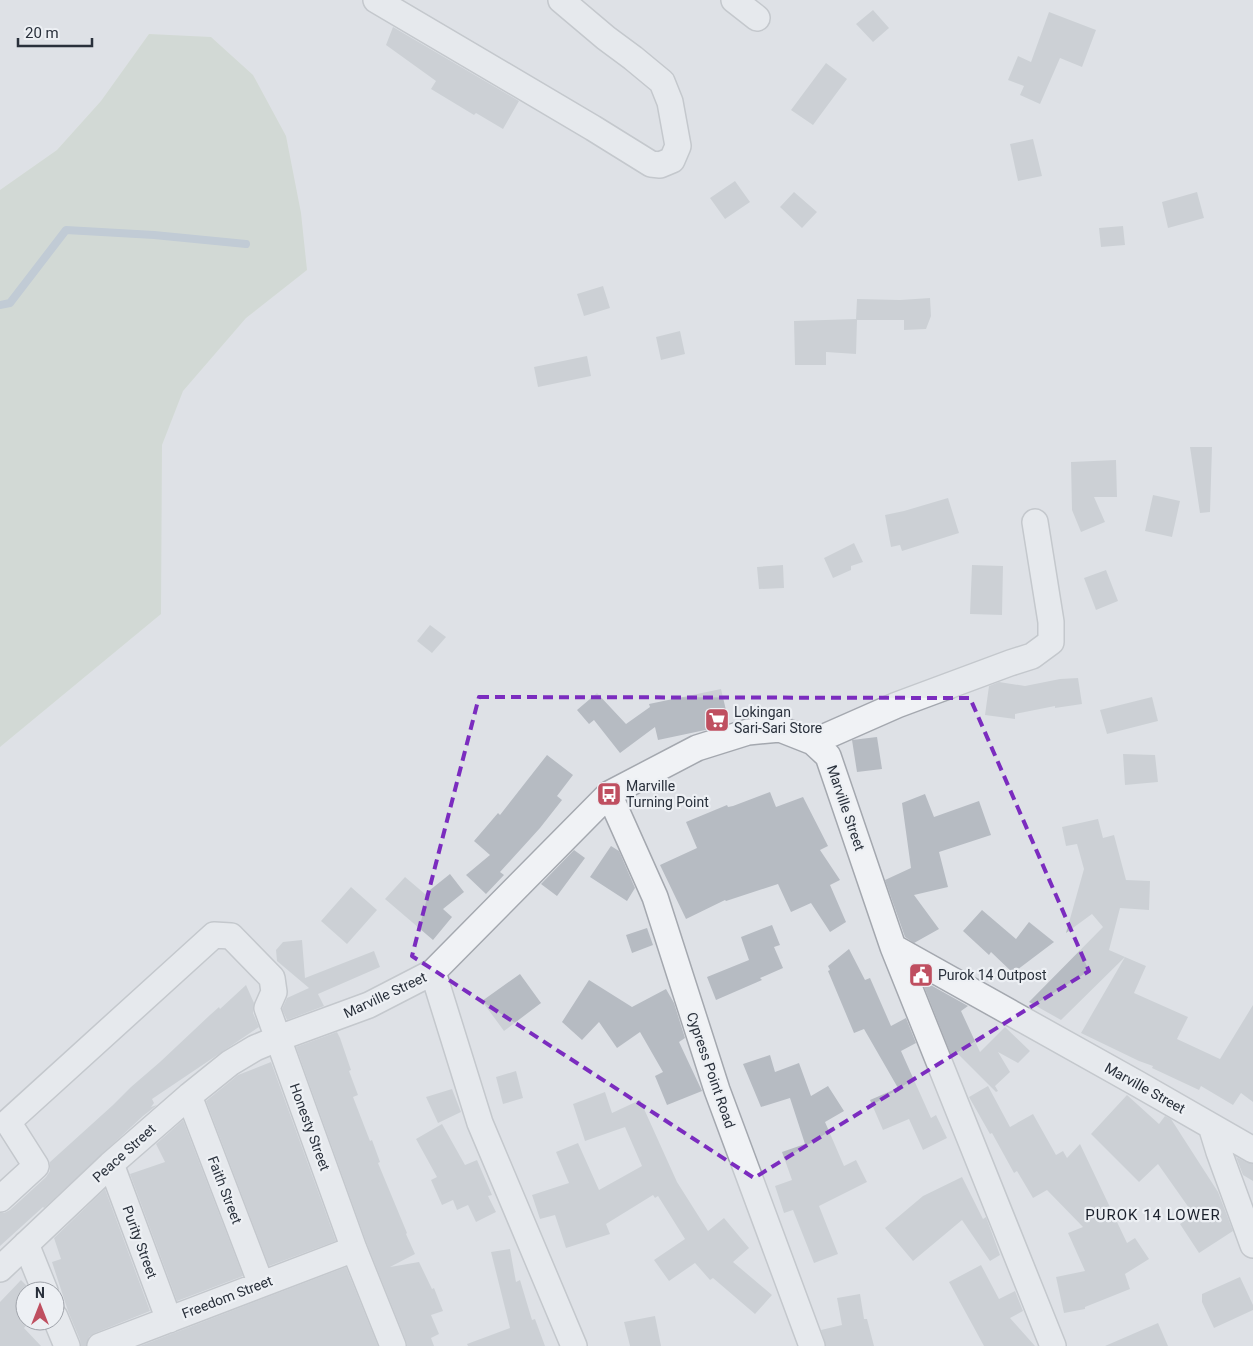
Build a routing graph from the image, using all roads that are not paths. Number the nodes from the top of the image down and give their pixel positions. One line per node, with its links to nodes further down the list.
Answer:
1 (376, 0): 2 (street)
2 (561, 0)
3 (734, 0): 4 (street)
4 (757, 18)
5 (1034, 522): 6 (street)
6 (813, 742): 7 (street, Marville Street); 8 (street, Marville Street)
7 (609, 794): 9 (street, Marville Street); 29 (street, Cypress Point Road)
8 (893, 947): 13 (street, Marville Street); 30 (street)
9 (433, 972): 10 (street, Marville Street); 28 (street)
10 (278, 1038): 11 (street, Marville Street); 16 (street, Honesty Street); 19 (street, Honesty Street)
11 (255, 1048): 12 (street, Peace Street)
12 (188, 1096): 15 (street, Peace Street); 22 (street, Faith Street)
13 (1211, 1126): 14 (street, Marville Street); 18 (street)
14 (1253, 1150)
15 (111, 1164): 17 (street, Peace Street); 23 (street, Purity Street)
16 (0, 1199)
17 (26, 1244): 20 (street, Peace Street); 21 (street)
18 (1253, 1245)
19 (354, 1249): 22 (street, Freedom Street); 27 (street, Honesty Street)
20 (0, 1269)
21 (41, 1281)
22 (260, 1284): 23 (street, Freedom Street)
23 (169, 1320): 26 (street, Freedom Street)
24 (61, 1331): 25 (street)
25 (67, 1346)
26 (100, 1346)
27 (392, 1346)
28 (574, 1346)
29 (812, 1346)
30 (1054, 1346)

